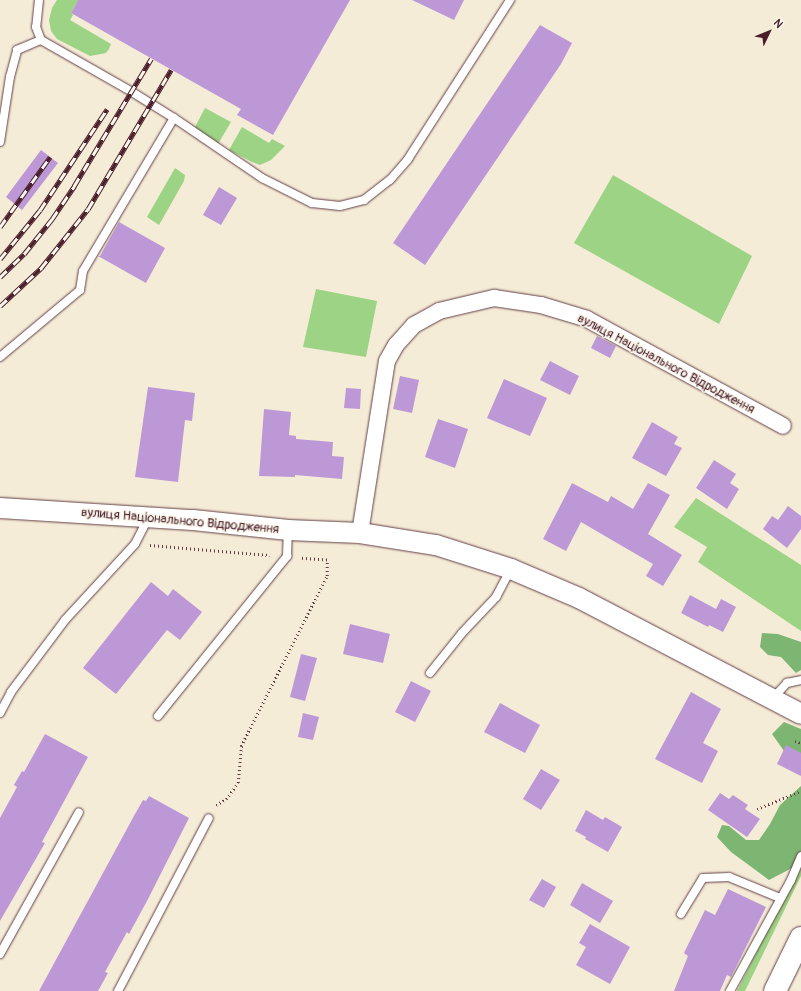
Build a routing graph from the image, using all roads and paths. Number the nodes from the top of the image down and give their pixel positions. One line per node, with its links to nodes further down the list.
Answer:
1 (38, 0): 3 (lane)
2 (510, 0): 4 (lane)
3 (41, 40): 4 (lane); 5 (lane)
4 (174, 118): 6 (lane)
5 (0, 142)
6 (0, 357)
7 (783, 426): 11 (street, вулиця Національного Відродження)
8 (0, 508): 9 (street, вулиця Національного Відродження)
9 (149, 517): 10 (street, вулиця Національного Відродження); 12 (lane)
10 (288, 530): 11 (street, вулиця Національного Відродження); 13 (lane)
11 (360, 533): 14 (street, вулиця Національного Відродження)
12 (135, 544): 13 (path); 18 (lane)
13 (287, 556): 20 (lane); 26 (path)
14 (511, 569): 15 (lane); 17 (street, вулиця Національного Відродження)
15 (430, 673)
16 (801, 680): 17 (lane)
17 (771, 700): 19 (street, вулиця Національного Відродження)
18 (0, 713)
19 (801, 714)
20 (158, 716)
21 (795, 741): 22 (path)
22 (801, 743)
23 (801, 791): 24 (path)
24 (757, 808)
25 (79, 812): 31 (lane)
26 (209, 818): 32 (lane)
27 (801, 856): 28 (lane)
28 (780, 898): 29 (lane); 33 (lane)
29 (681, 914)
30 (801, 938): 34 (highway)
31 (0, 954)
32 (118, 991)
33 (730, 991)
34 (775, 991)

